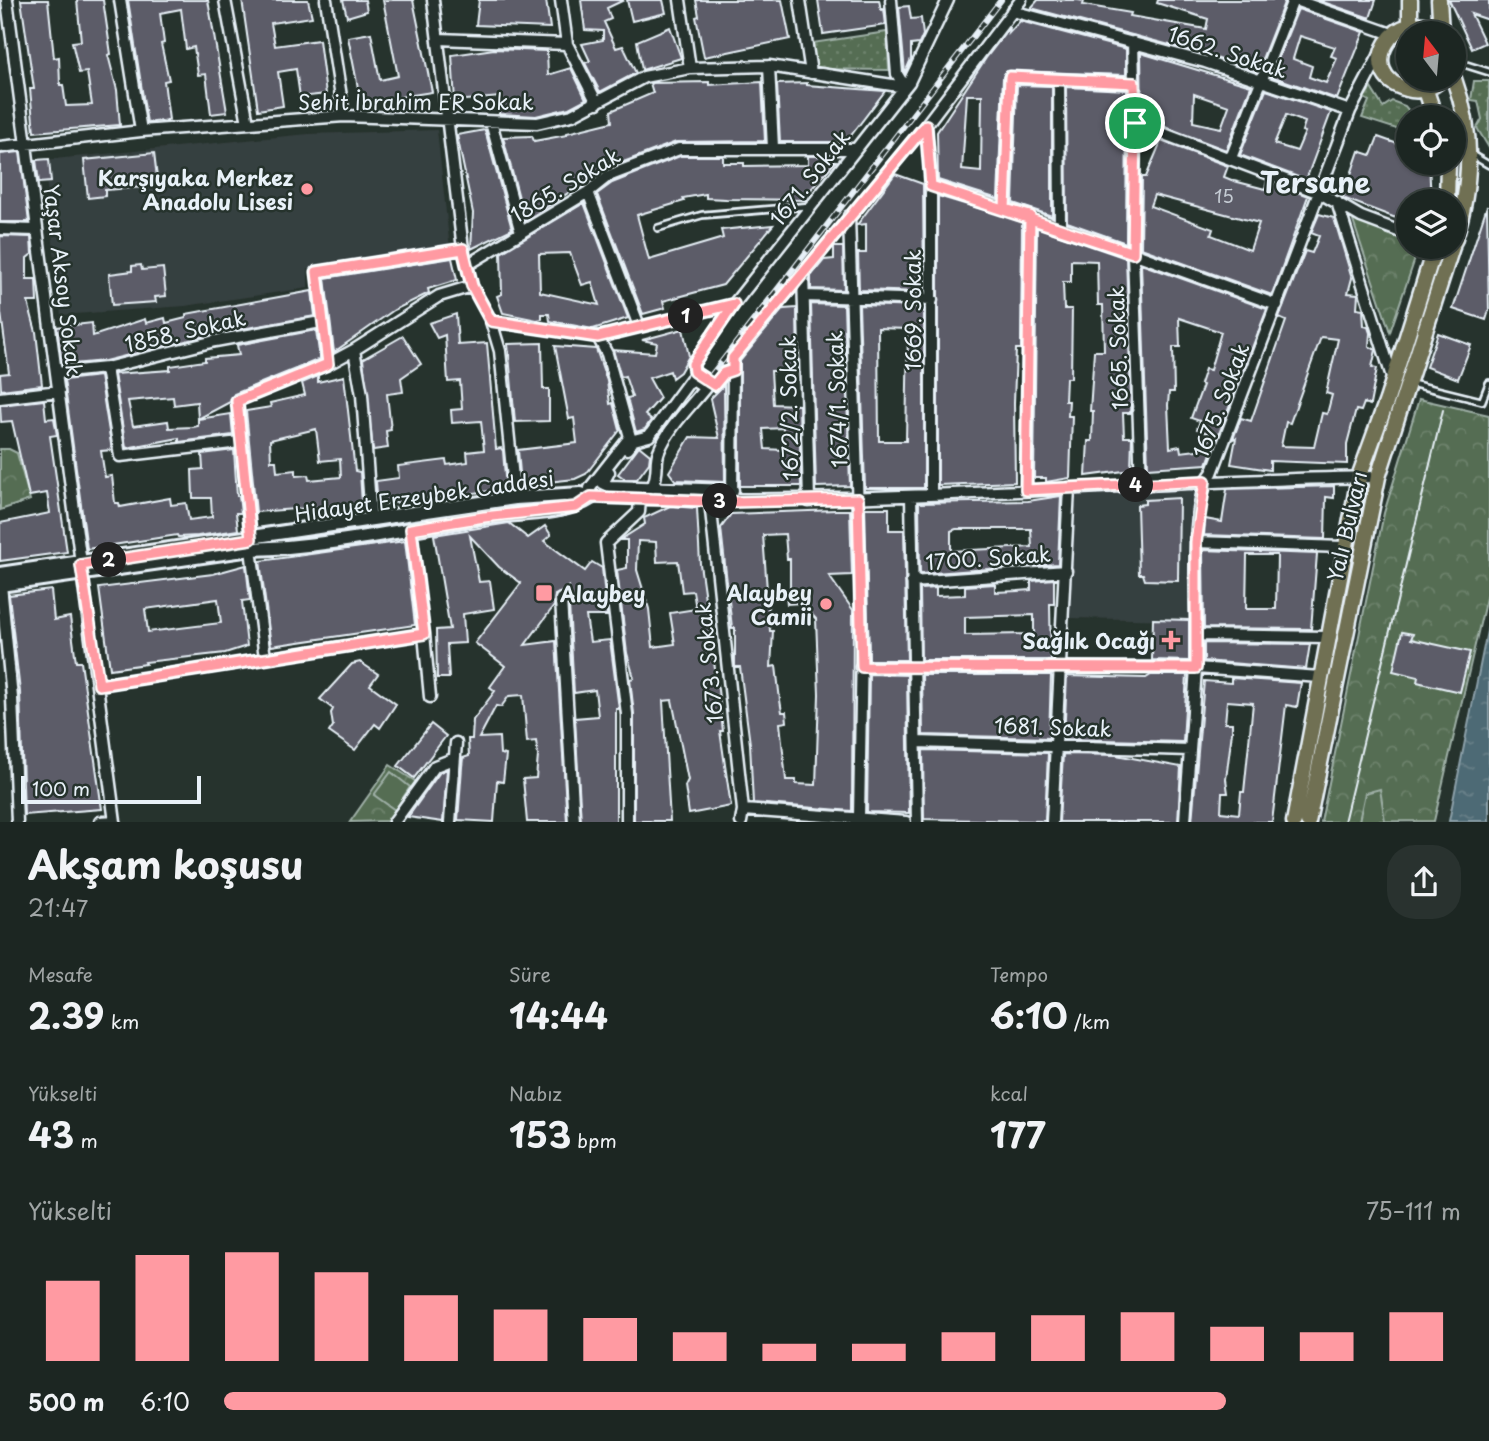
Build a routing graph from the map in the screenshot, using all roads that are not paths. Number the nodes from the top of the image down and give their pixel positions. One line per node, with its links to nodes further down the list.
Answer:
1 (7, 0): 44 (street, Yaşar Aksoy Sokak)
2 (120, 0): 43 (street)
3 (225, 0): 40 (street)
4 (326, 0): 37 (street)
5 (433, 0): 20 (street)
6 (561, 0): 22 (street)
7 (680, 0): 26 (street)
8 (800, 0): 28 (street)
9 (891, 0): 33 (street)
10 (948, 0): 33 (street, 1671. Sokak)
11 (1021, 0): 15 (street)
12 (1294, 0): 19 (street); 30 (street)
13 (1410, 0): 16 (main road)
14 (1439, 0): 17 (main road)
15 (1012, 11): 21 (street, 1662. Sokak); 42 (street)
16 (1409, 21)
17 (1440, 21)
18 (1396, 31): 19 (main road)
19 (1389, 33): 23 (main road)
20 (438, 38): 22 (street); 38 (street)
21 (1133, 42): 30 (street, 1662. Sokak); 31 (street, 1665. Sokak)
22 (568, 44): 35 (street)
23 (1381, 53): 32 (main road); 36 (street, 1675. Sokak)
24 (1466, 65): 27 (lane)
25 (769, 66): 26 (street, Sehit İbrahim ER Sokak); 28 (street, Sehit İbrahim ER Sokak); 46 (street)
26 (690, 68): 35 (street, Sehit İbrahim ER Sokak)
27 (1489, 72)
28 (811, 74): 33 (street, Sehit İbrahim ER Sokak)
29 (1059, 80): 31 (street); 57 (street); 60 (street)
30 (1259, 81): 36 (street, 1662. Sokak); 49 (street)
31 (1134, 83): 41 (street, 1665. Sokak)
32 (1396, 84)
33 (905, 87): 47 (street, 1671. Sokak)
34 (1457, 91): 48 (main road)
35 (597, 103): 39 (street, Sehit İbrahim ER Sokak)
36 (1350, 111): 53 (street, 1675. Sokak)
37 (344, 117): 38 (street, Sehit İbrahim ER Sokak); 40 (street, Sehit İbrahim ER Sokak)
38 (446, 120): 39 (street, Sehit İbrahim ER Sokak); 66 (street)
39 (491, 122): 65 (street)
40 (248, 123): 43 (street, Sehit İbrahim ER Sokak)
41 (1135, 123): 49 (street); 67 (street, 1665. Sokak)
42 (926, 125): 51 (street, 1669. Sokak); 58 (street)
43 (141, 131): 44 (street, Sehit İbrahim ER Sokak)
44 (28, 145): 45 (street, Sehit İbrahim ER Sokak); 63 (street, Yaşar Aksoy Sokak)
45 (0, 147)
46 (773, 148): 47 (street, 1865. Sokak); 52 (street, 1865. Sokak)
47 (855, 149): 56 (street, 1671. Sokak)
48 (1470, 154): 50 (lane); 55 (main road)
49 (1231, 158): 53 (street)
50 (1489, 165)
51 (931, 186): 57 (street); 75 (street, 1669. Sokak)
52 (588, 192): 65 (street, 1865. Sokak); 80 (street)
53 (1320, 193): 54 (street); 77 (street, 1675. Sokak)
54 (1336, 201): 64 (street); 87 (street)
55 (1466, 201)
56 (810, 206): 61 (lane); 76 (street, 1671. Sokak)
57 (1005, 209): 59 (street)
58 (849, 216): 71 (street); 74 (street, 1674/1. Sokak)
59 (1030, 216): 60 (street); 100 (street)
60 (1060, 227): 67 (street)
61 (658, 228)
62 (0, 229): 63 (street)
63 (36, 230): 86 (street, Yaşar Aksoy Sokak)
64 (1396, 230)
65 (521, 233): 70 (street, 1865. Sokak)
66 (463, 249): 70 (street); 79 (street)
67 (1133, 253): 77 (street); 96 (street, 1665. Sokak)
68 (1431, 259): 87 (main road, Yalı Bulvarı)
69 (1448, 259): 88 (main road, Yalı Bulvarı)
70 (467, 265): 72 (street)
71 (803, 272): 73 (street, 1672/2. Sokak); 85 (street)
72 (472, 286): 78 (street); 82 (street)
73 (804, 296): 74 (street); 108 (street, 1672/2. Sokak)
74 (852, 297): 75 (street); 106 (street, 1674/1. Sokak)
75 (932, 300): 101 (street, 1669. Sokak)
76 (734, 304): 80 (street); 85 (street, 1671. Sokak)
77 (1276, 305): 95 (street, 1675. Sokak)
78 (491, 321): 81 (street); 104 (street)
79 (321, 322): 83 (street); 84 (street, 1858. Sokak)
80 (639, 326): 81 (street)
81 (598, 337): 103 (street)
82 (354, 350): 83 (street); 110 (street)
83 (328, 364): 92 (street)
84 (106, 368): 86 (street, 1858. Sokak); 92 (street)
85 (733, 370): 99 (street)
86 (56, 373): 90 (street, Yaşar Aksoy Sokak)
87 (1393, 380): 94 (main road, Yalı Bulvarı)
88 (1408, 383): 89 (lane); 93 (main road, Yalı Bulvarı)
89 (1489, 383)
90 (59, 391): 91 (street); 115 (street, Yaşar Aksoy Sokak)
91 (0, 398)
92 (240, 442): 113 (street)
93 (1378, 477): 94 (street); 151 (main road, Yalı Bulvarı)
94 (1359, 478): 95 (street); 114 (main road, Yalı Bulvarı)
95 (1205, 481): 96 (street); 112 (street, 1675. Sokak)
96 (1141, 485): 98 (street)
97 (652, 488): 97 (street); 99 (street)
98 (1069, 488): 100 (street); 116 (street)
99 (733, 490): 109 (street)
100 (1026, 490): 101 (street)
101 (931, 495): 102 (street)
102 (911, 496): 106 (street); 118 (street)
103 (591, 497): 104 (main road, Hidayet Erzeybek Caddesi); 105 (street); 111 (main road, Hidayet Erzeybek Caddesi)
104 (515, 498): 110 (main road, Hidayet Erzeybek Caddesi)
105 (640, 499): 107 (street); 144 (street)
106 (858, 499): 108 (street); 126 (street, 1674/1. Sokak)
107 (710, 501): 109 (street); 136 (street, 1673. Sokak)
108 (809, 501): 109 (street)
109 (732, 502)
110 (371, 519): 113 (main road, Hidayet Erzeybek Caddesi)
111 (411, 529): 113 (main road, Hidayet Erzeybek Caddesi); 120 (street)
112 (1196, 542): 114 (street); 121 (street, 1675. Sokak)
113 (251, 544): 115 (main road, Hidayet Erzeybek Caddesi); 123 (street)
114 (1343, 547): 122 (main road, Yalı Bulvarı)
115 (82, 568): 117 (main road, Hidayet Erzeybek Caddesi); 129 (street, Yaşar Aksoy Sokak)
116 (1066, 571): 118 (street, 1700. Sokak); 124 (street)
117 (0, 581): 138 (street)
118 (912, 582): 125 (street)
119 (561, 599): 143 (street)
120 (424, 634): 123 (street); 130 (street)
121 (1198, 635): 122 (street); 127 (street, 1675. Sokak)
122 (1327, 637): 128 (main road, Yalı Bulvarı)
123 (265, 658): 129 (street)
124 (1061, 665): 125 (street); 127 (street); 133 (street)
125 (915, 666): 126 (street); 131 (street)
126 (862, 667): 137 (street, 1674/1. Sokak)
127 (1196, 668): 128 (street); 134 (street, 1675. Sokak)
128 (1320, 677): 150 (main road, Yalı Bulvarı)
129 (99, 685): 140 (street, Yaşar Aksoy Sokak)
130 (430, 697)
131 (916, 741): 133 (street, 1681. Sokak); 147 (street)
132 (456, 743): 135 (street)
133 (1056, 746): 134 (street, 1681. Sokak); 148 (street)
134 (1190, 750): 149 (street, 1675. Sokak)
135 (453, 759): 141 (street); 142 (street)
136 (743, 810): 137 (street); 145 (street, 1673. Sokak)
137 (859, 817): 146 (street)
138 (17, 821)
139 (100, 821): 140 (street)
140 (115, 821)
141 (394, 821)
142 (450, 821)
143 (574, 821)
144 (627, 821)
145 (741, 821)
146 (906, 821)
147 (917, 821)
148 (1052, 821)
149 (1185, 821)
150 (1294, 821)
151 (1308, 821)

